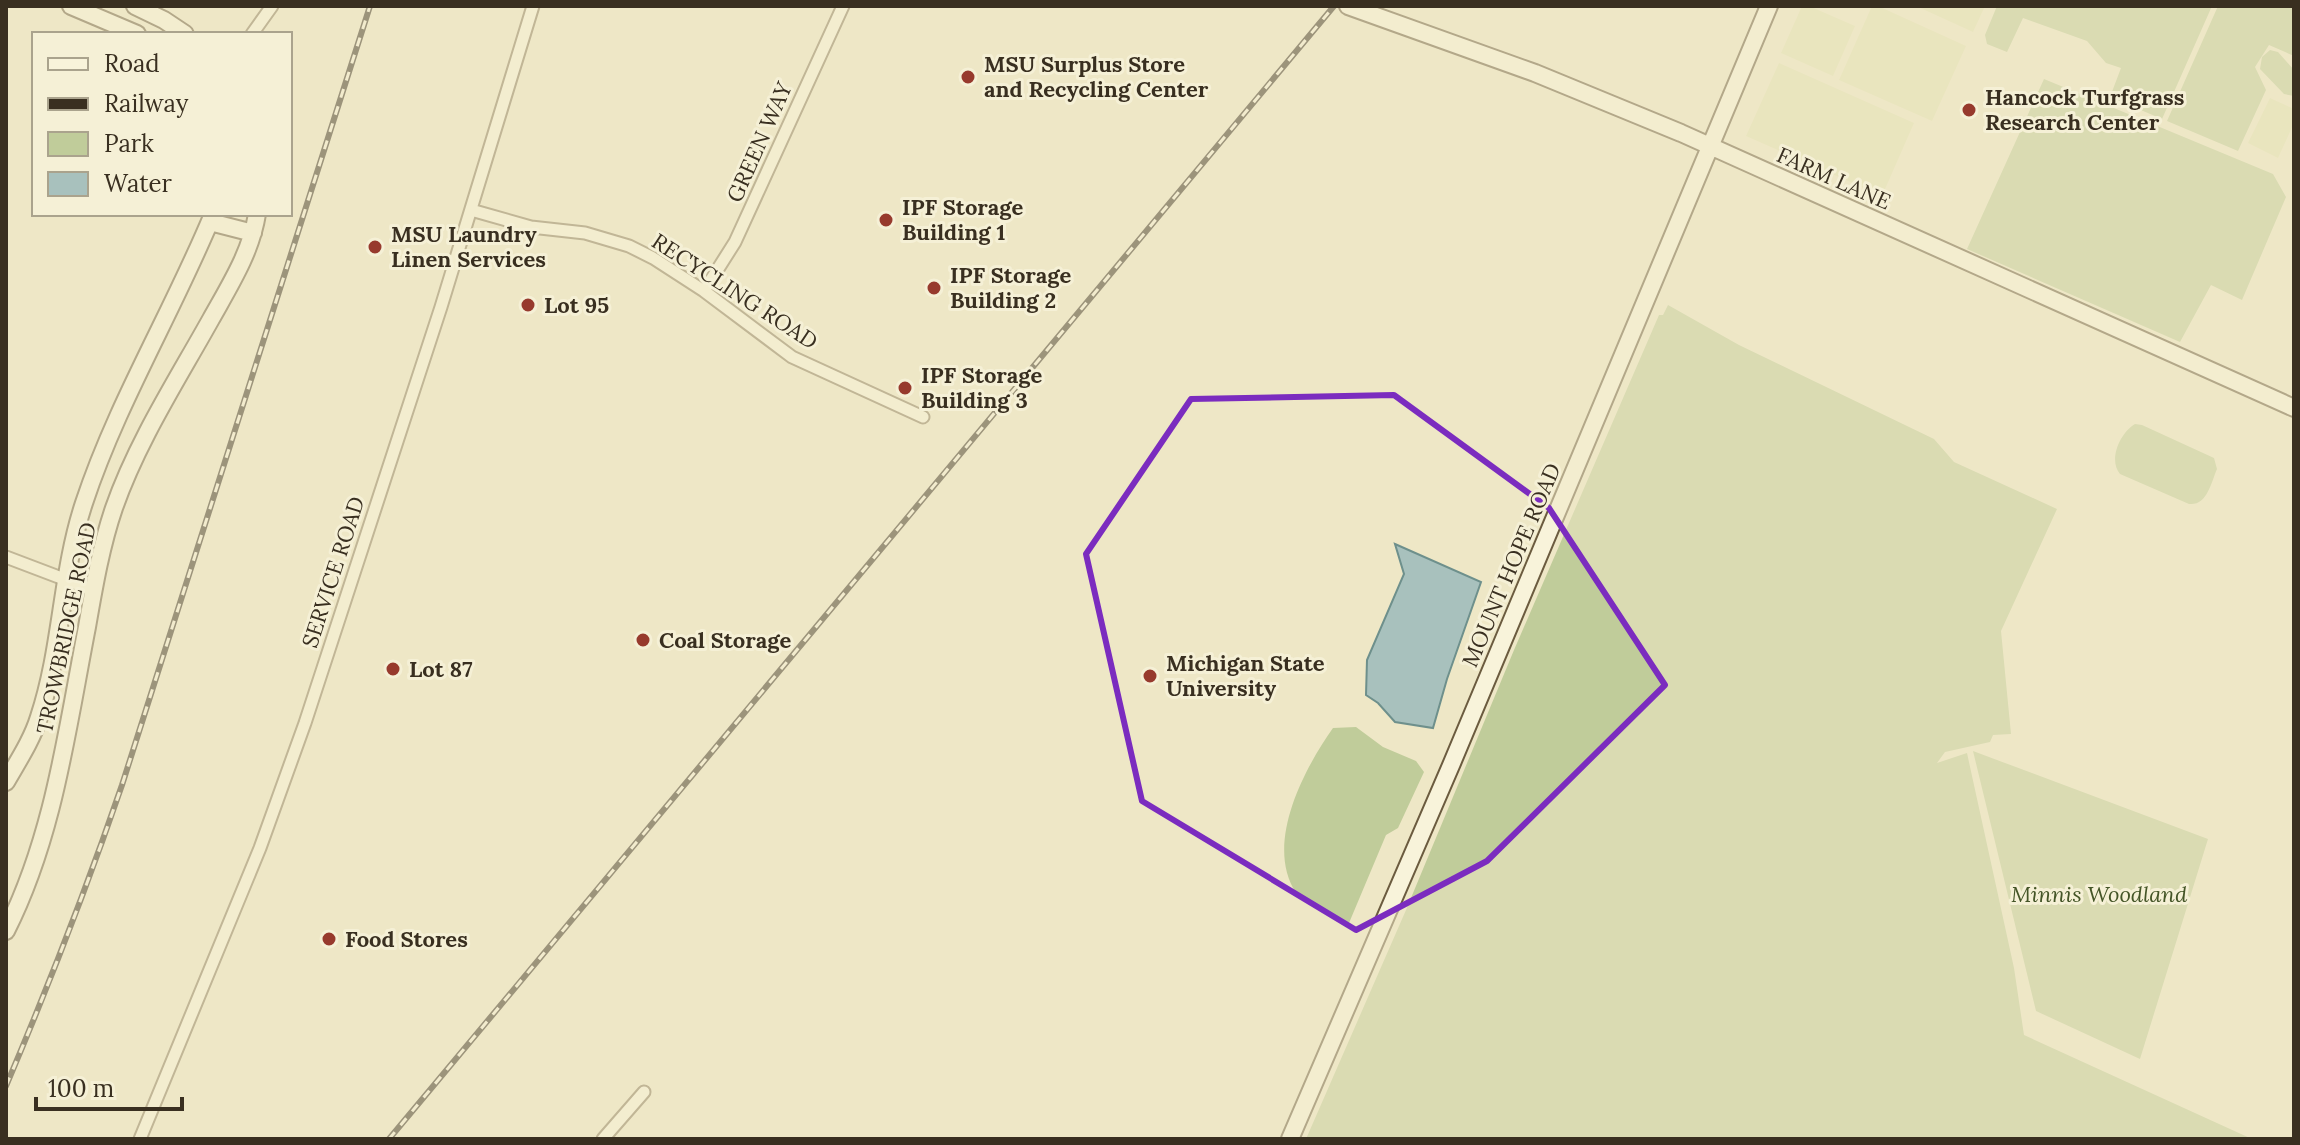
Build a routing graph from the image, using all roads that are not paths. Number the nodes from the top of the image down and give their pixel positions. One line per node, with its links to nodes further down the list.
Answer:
1 (71, 6): 8 (street)
2 (272, 6): 11 (street)
3 (533, 6): 13 (street, SERVICE ROAD)
4 (843, 6): 17 (street, GREEN WAY)
5 (1348, 6): 12 (street, FARM LANE)
6 (1769, 6): 12 (street, MOUNT HOPE ROAD)
7 (140, 8): 9 (street); 10 (street)
8 (134, 32)
9 (136, 32)
10 (182, 32)
11 (253, 32)
12 (1711, 146): 18 (street, FARM LANE); 28 (street, MOUNT HOPE ROAD)
13 (471, 210): 17 (street, RECYCLING ROAD); 26 (street, SERVICE ROAD)
14 (257, 216): 16 (street, TROWBRIDGE ROAD)
15 (212, 218): 16 (street); 21 (street, TROWBRIDGE ROAD)
16 (253, 233): 22 (street, TROWBRIDGE ROAD)
17 (704, 291): 19 (street, RECYCLING ROAD)
18 (2294, 408)
19 (923, 417)
20 (6, 557): 21 (street)
21 (66, 580): 22 (street); 23 (street, TROWBRIDGE ROAD)
22 (93, 590): 24 (street, TROWBRIDGE ROAD)
23 (6, 782)
24 (6, 931)
25 (644, 1092): 27 (street)
26 (140, 1139)
27 (603, 1139)
28 (1290, 1139)

